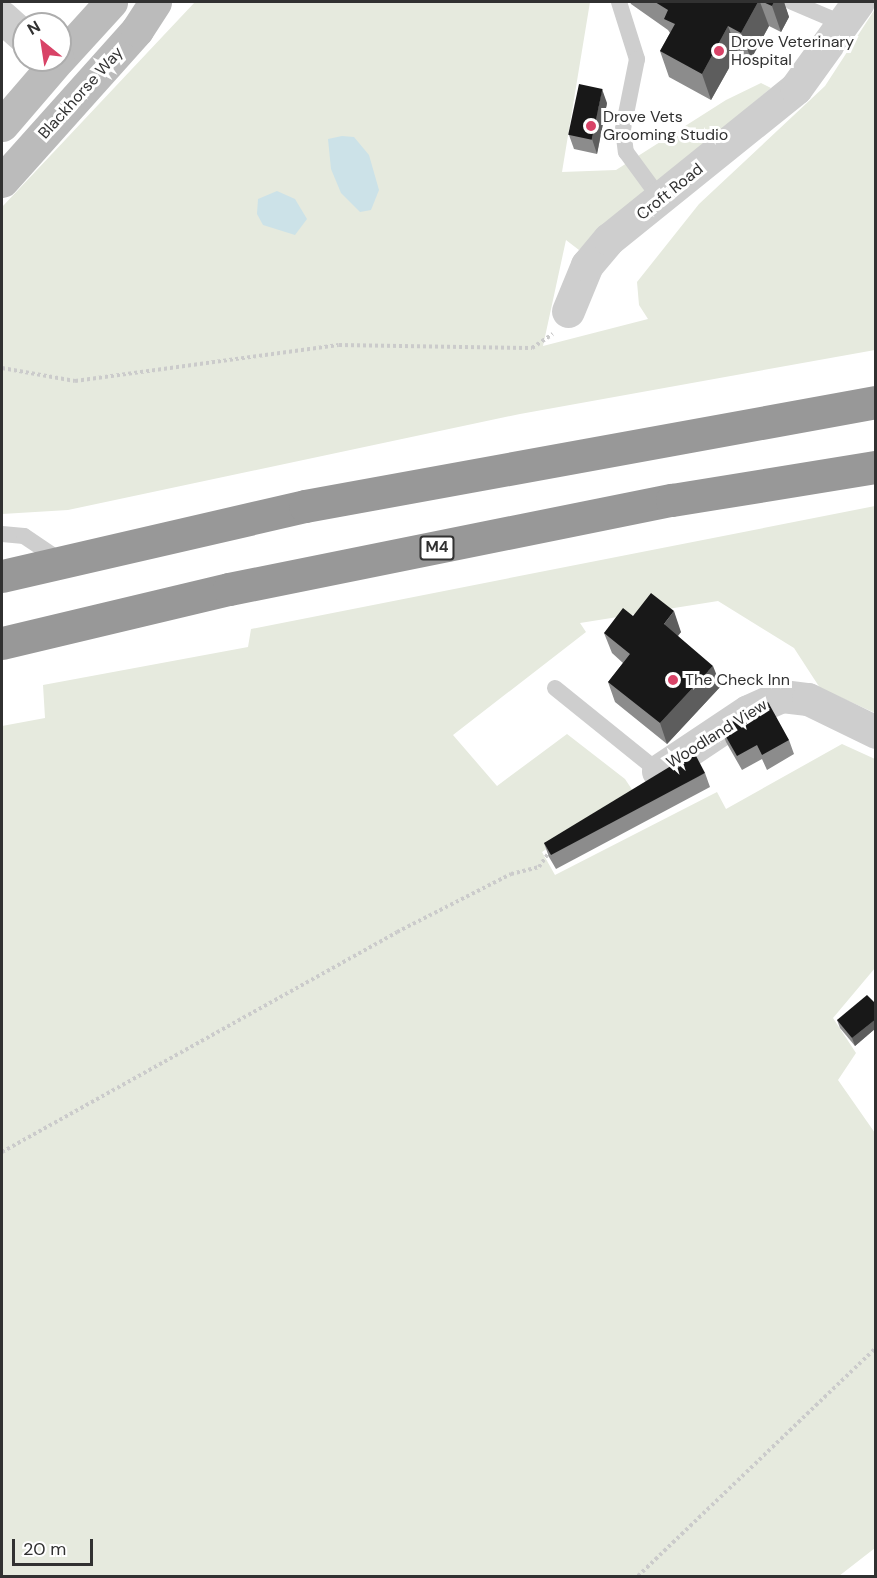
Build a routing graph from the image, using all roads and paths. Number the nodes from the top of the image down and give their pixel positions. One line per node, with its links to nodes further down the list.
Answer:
1 (111, 2): 6 (main road)
2 (155, 2): 9 (main road, Blackhorse Way)
3 (619, 2): 12 (lane)
4 (792, 2): 5 (lane)
5 (851, 13): 12 (street, Croft Road)
6 (72, 43)
7 (46, 72): 10 (main road)
8 (65, 72): 9 (street)
9 (83, 91): 11 (main road, Blackhorse Way)
10 (2, 125)
11 (2, 181)
12 (662, 201): 13 (street, Croft Road)
13 (568, 311): 14 (path)
14 (2, 368)
15 (876, 402): 18 (highway)
16 (876, 467): 20 (highway, M4)
17 (2, 534): 18 (lane)
18 (61, 561): 19 (highway)
19 (2, 576)
20 (2, 643)
21 (555, 688): 23 (lane)
22 (876, 732): 23 (street, Woodland View)
23 (658, 771)
24 (555, 846): 25 (path)
25 (2, 1152)
26 (876, 1348): 27 (path)
27 (638, 1576)

